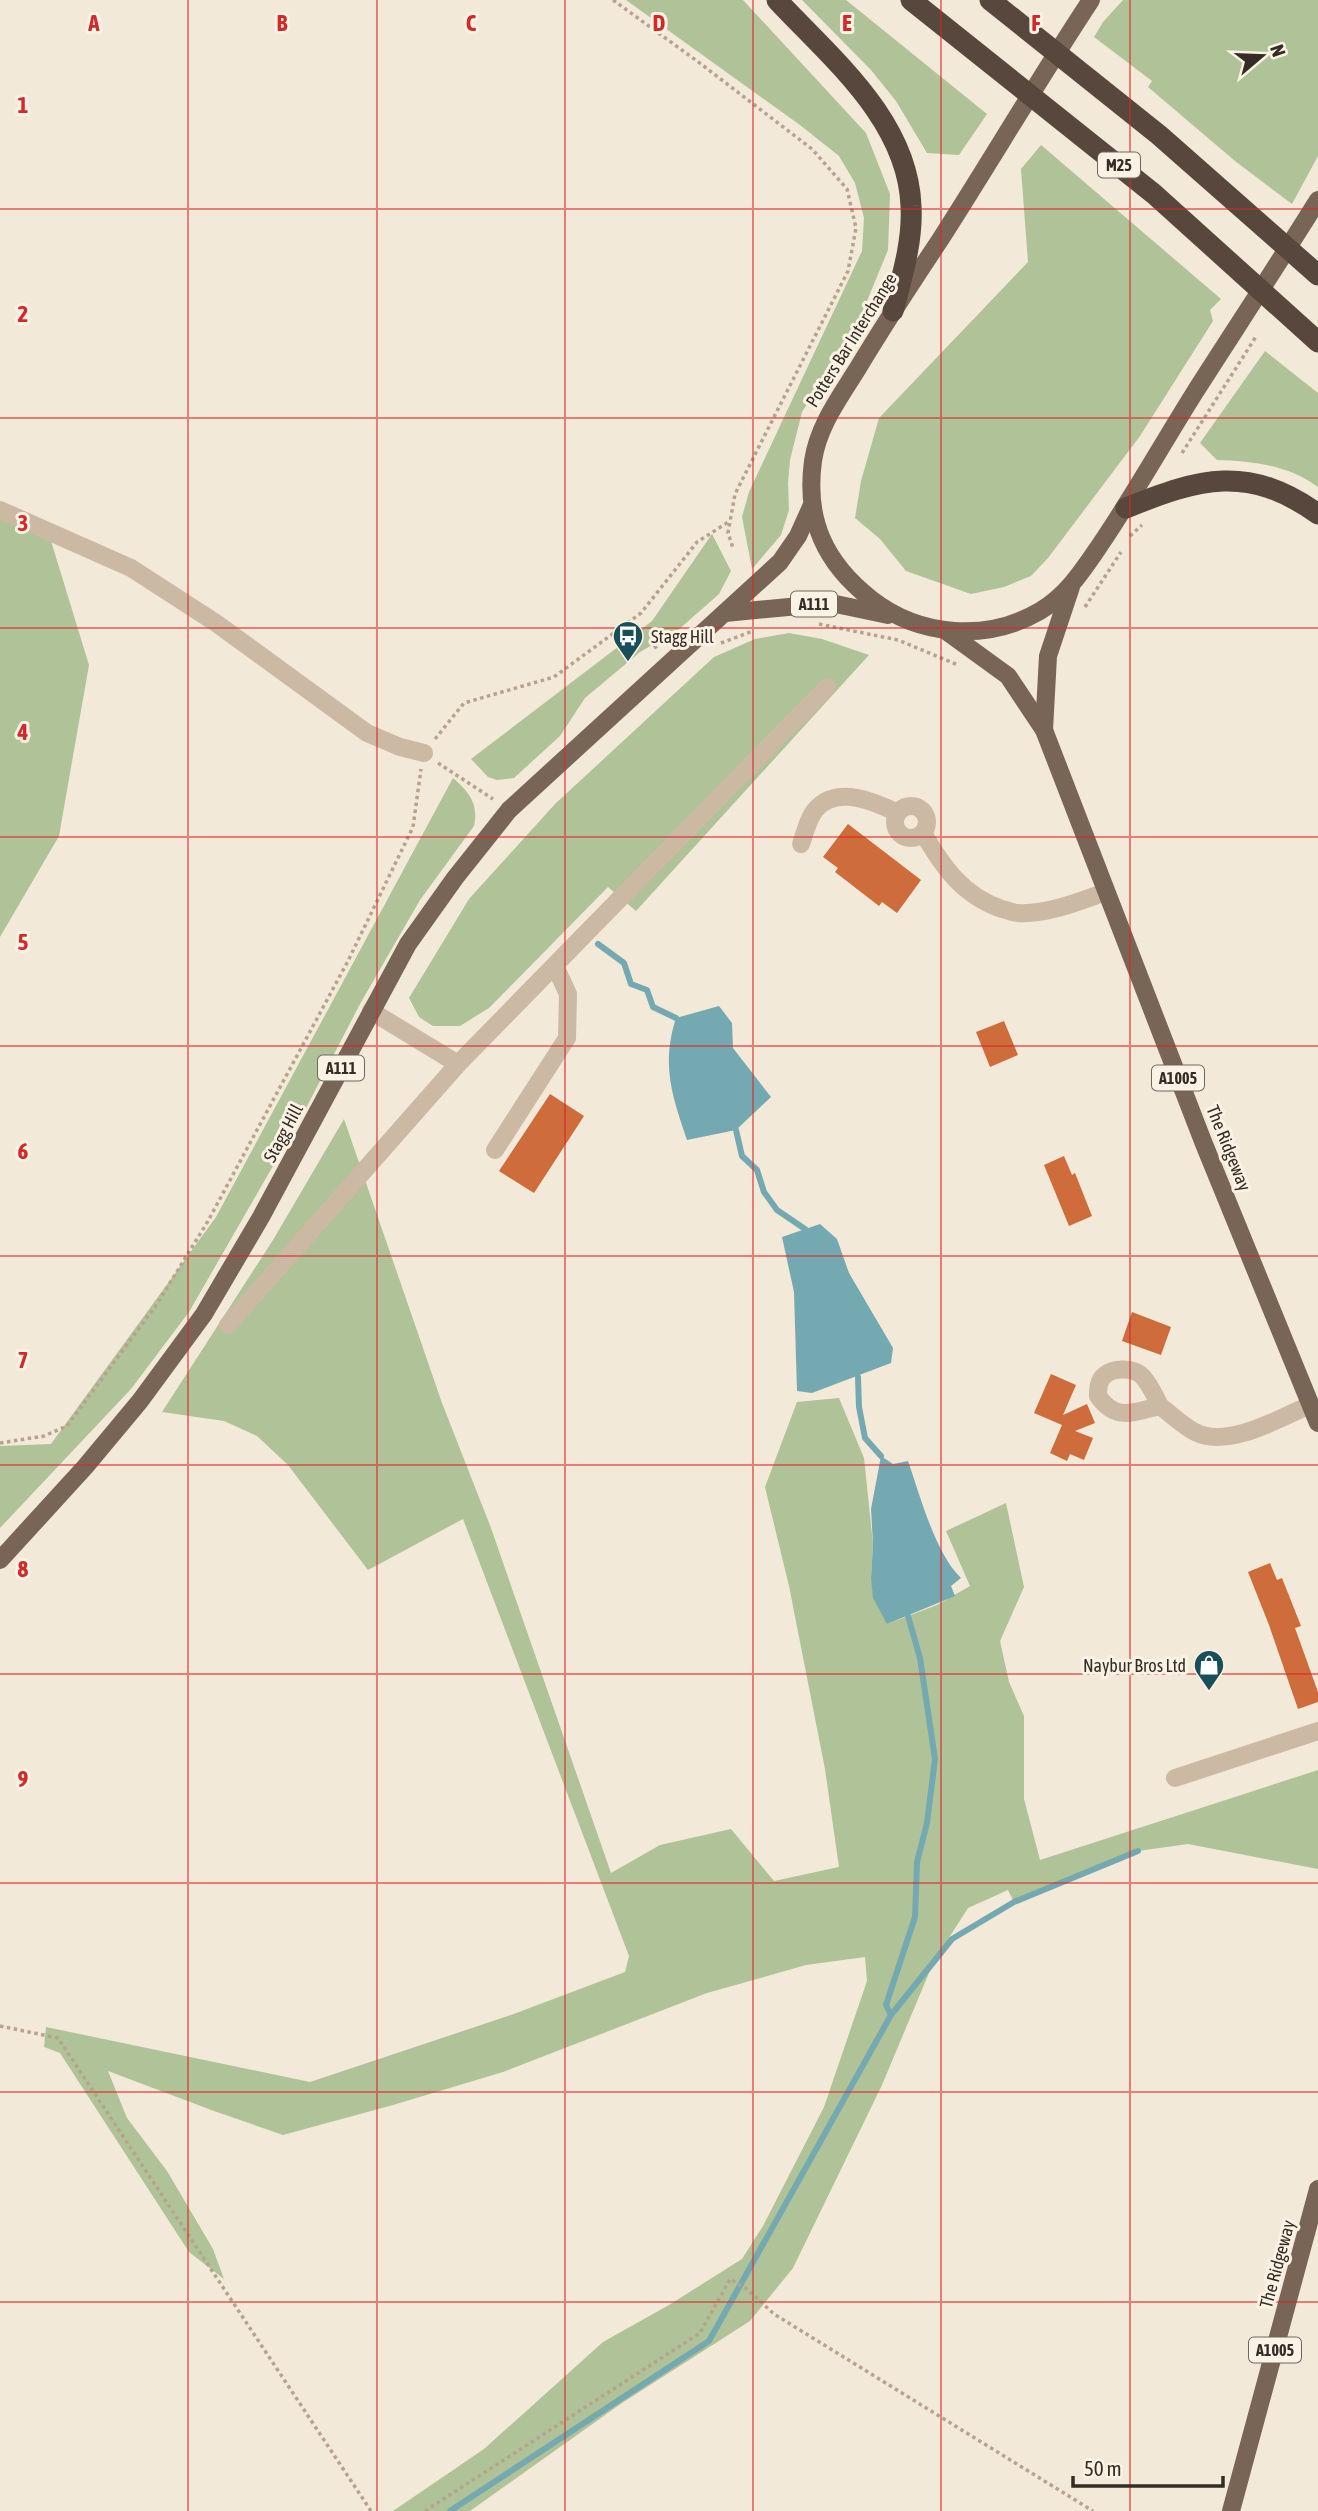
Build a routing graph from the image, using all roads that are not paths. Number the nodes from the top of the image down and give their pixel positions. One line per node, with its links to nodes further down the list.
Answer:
1 (778, 0): 7 (highway)
2 (911, 0): 8 (highway, M25)
3 (989, 0): 6 (highway, M25)
4 (1091, 0): 7 (main road, Potters Bar Interchange)
5 (1318, 200): 10 (main road, Potters Bar Interchange)
6 (1318, 275)
7 (893, 311): 9 (main road, Potters Bar Interchange)
8 (1318, 342)
9 (811, 507): 14 (main road, Stagg Hill / A111); 15 (main road, Potters Bar Interchange)
10 (1126, 508): 12 (highway); 13 (main road, Potters Bar Interchange)
11 (0, 510): 19 (lane)
12 (1318, 513)
13 (1071, 587): 16 (main road, Potters Bar Interchange); 18 (main road, The Ridgeway / A1005)
14 (725, 613): 15 (main road, A111); 23 (main road, Stagg Hill / A111)
15 (901, 618): 16 (main road, Potters Bar Interchange)
16 (946, 631): 18 (main road, The Ridgeway / A1005)
17 (827, 687): 22 (lane)
18 (1044, 730): 21 (main road, The Ridgeway / A1005)
19 (424, 753)
20 (801, 844): 21 (lane)
21 (1107, 892): 27 (main road, The Ridgeway / A1005)
22 (555, 966): 24 (lane); 25 (lane)
23 (371, 1011): 24 (lane); 30 (main road, Stagg Hill / A111)
24 (458, 1064): 26 (lane)
25 (495, 1150)
26 (228, 1325)
27 (1310, 1405): 28 (lane); 29 (main road, The Ridgeway / A1005)
28 (1160, 1406)
29 (1318, 1423)
30 (0, 1560)
31 (1318, 1731): 32 (lane)
32 (1175, 1778)
33 (1318, 2189): 34 (main road, The Ridgeway / A1005)
34 (1231, 2511)

